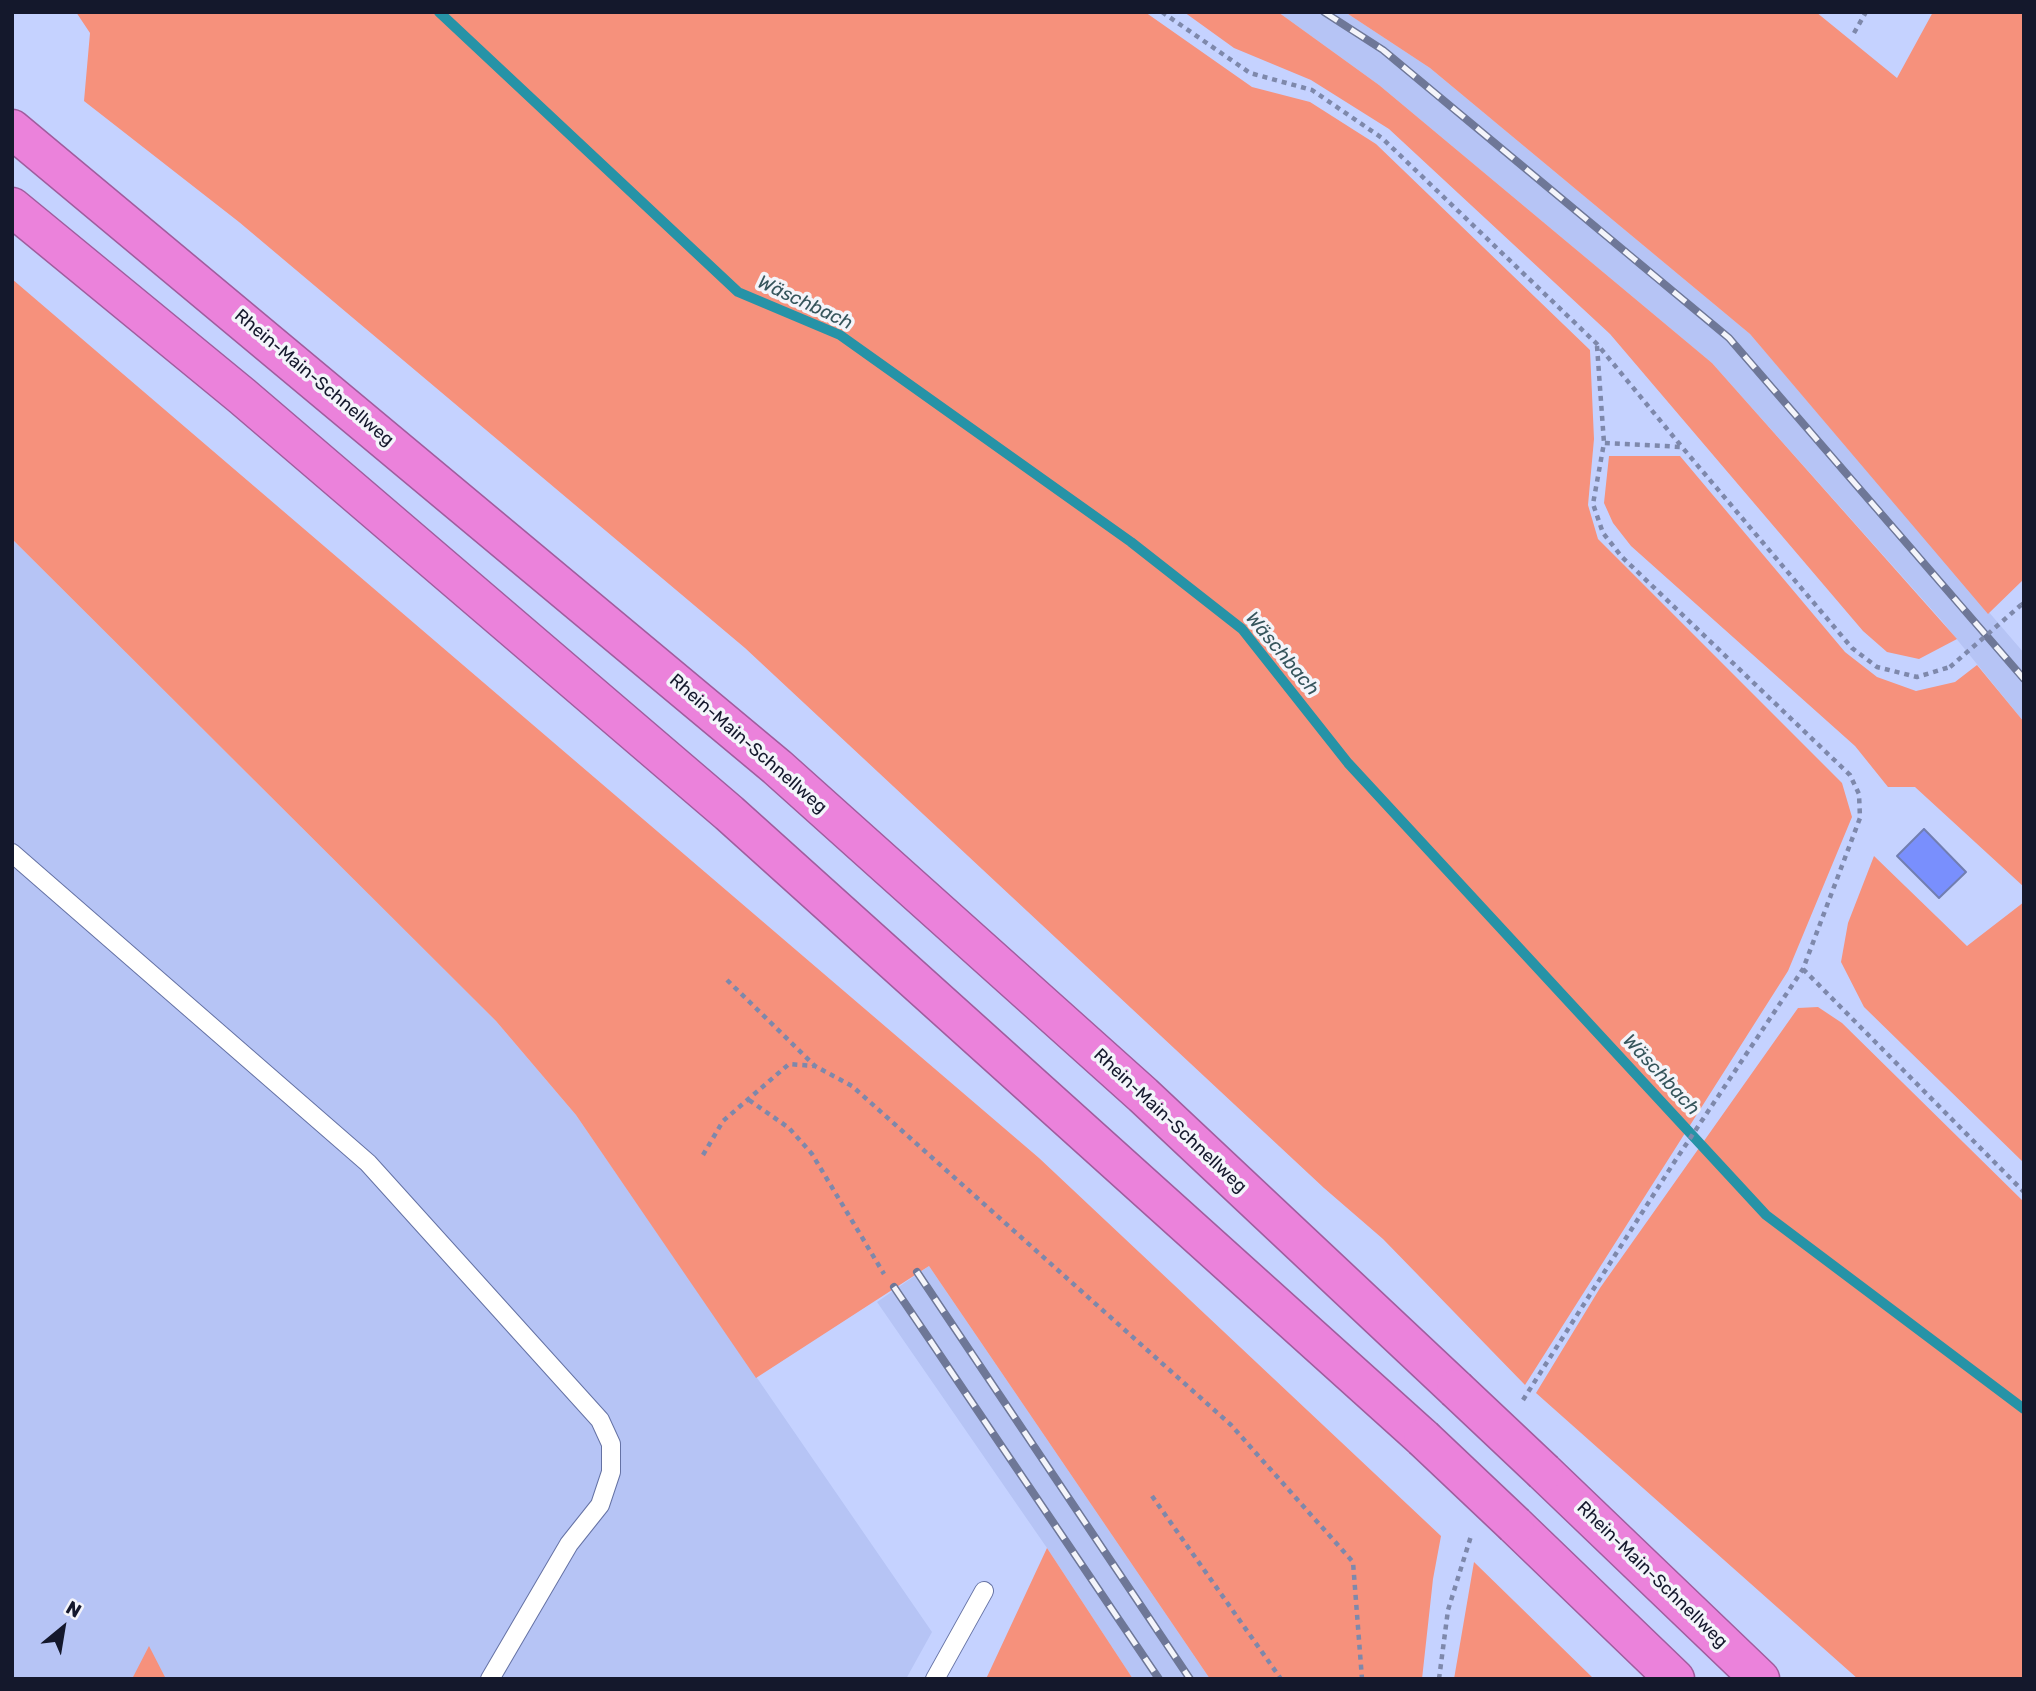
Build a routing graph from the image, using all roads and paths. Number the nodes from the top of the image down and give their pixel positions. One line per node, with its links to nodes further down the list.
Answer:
1 (1162, 12): 6 (path)
2 (1866, 12): 3 (path)
3 (1854, 33)
4 (12, 129): 28 (highway, Rhein-Main-Schnellweg, bridge)
5 (12, 207): 27 (highway, bridge)
6 (1597, 344): 7 (path); 8 (path)
7 (1604, 443): 8 (path); 11 (path)
8 (1682, 447): 9 (path, bridge)
9 (2022, 604)
10 (12, 853): 22 (lane)
11 (1803, 969): 16 (path); 18 (path)
12 (727, 980): 13 (path)
13 (815, 1066): 14 (path); 25 (path)
14 (749, 1100): 15 (path); 17 (path)
15 (703, 1156)
16 (2024, 1192)
17 (884, 1274)
18 (1521, 1404)
19 (1152, 1496): 24 (path)
20 (984, 1591): 23 (lane)
21 (1448, 1610): 26 (path)
22 (490, 1679)
23 (935, 1679)
24 (1281, 1679)
25 (1362, 1679)
26 (1439, 1679)
27 (1675, 1679)
28 (1760, 1679)

